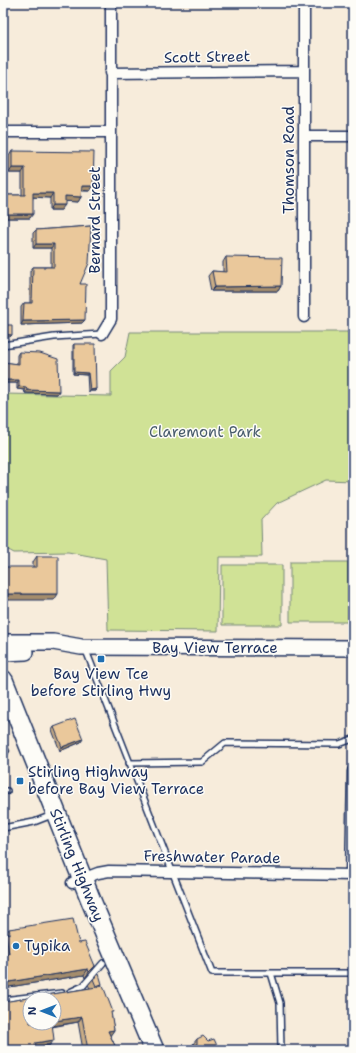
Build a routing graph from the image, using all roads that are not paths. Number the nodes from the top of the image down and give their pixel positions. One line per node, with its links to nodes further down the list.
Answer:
1 (111, 3): 4 (street, Bernard Street)
2 (304, 3): 3 (street, Thomson Road)
3 (303, 71): 4 (street, Scott Street); 7 (street, Thomson Road)
4 (110, 73): 6 (street, Bernard Street)
5 (3, 132): 6 (street)
6 (110, 132): 10 (street, Bernard Street)
7 (305, 136): 8 (street); 9 (street, Thomson Road)
8 (353, 136)
9 (304, 317)
10 (102, 334): 11 (lane, Bernard Street)
11 (3, 345)
12 (3, 642): 13 (main road, Bay View Terrace)
13 (81, 647): 14 (main road, Bay View Terrace); 15 (main road, Bay View Terrace); 19 (lane)
14 (353, 648)
15 (3, 653)
16 (3, 680): 21 (highway, Stirling Highway)
17 (3, 712): 21 (highway, Stirling Highway)
18 (353, 739): 19 (lane)
19 (129, 763): 23 (lane)
20 (353, 771): 24 (street)
21 (51, 816): 22 (lane); 25 (highway, Stirling Highway)
22 (3, 828)
23 (172, 871): 24 (street, Freshwater Parade); 25 (street, Freshwater Parade); 27 (lane)
24 (352, 875)
25 (77, 881): 26 (highway, Stirling Highway); 31 (highway, Stirling Highway)
26 (103, 963): 29 (lane); 30 (highway, Stirling Highway)
27 (271, 973): 28 (lane); 32 (lane)
28 (353, 973)
29 (3, 1000)
30 (140, 1050)
31 (154, 1050)
32 (281, 1050)

